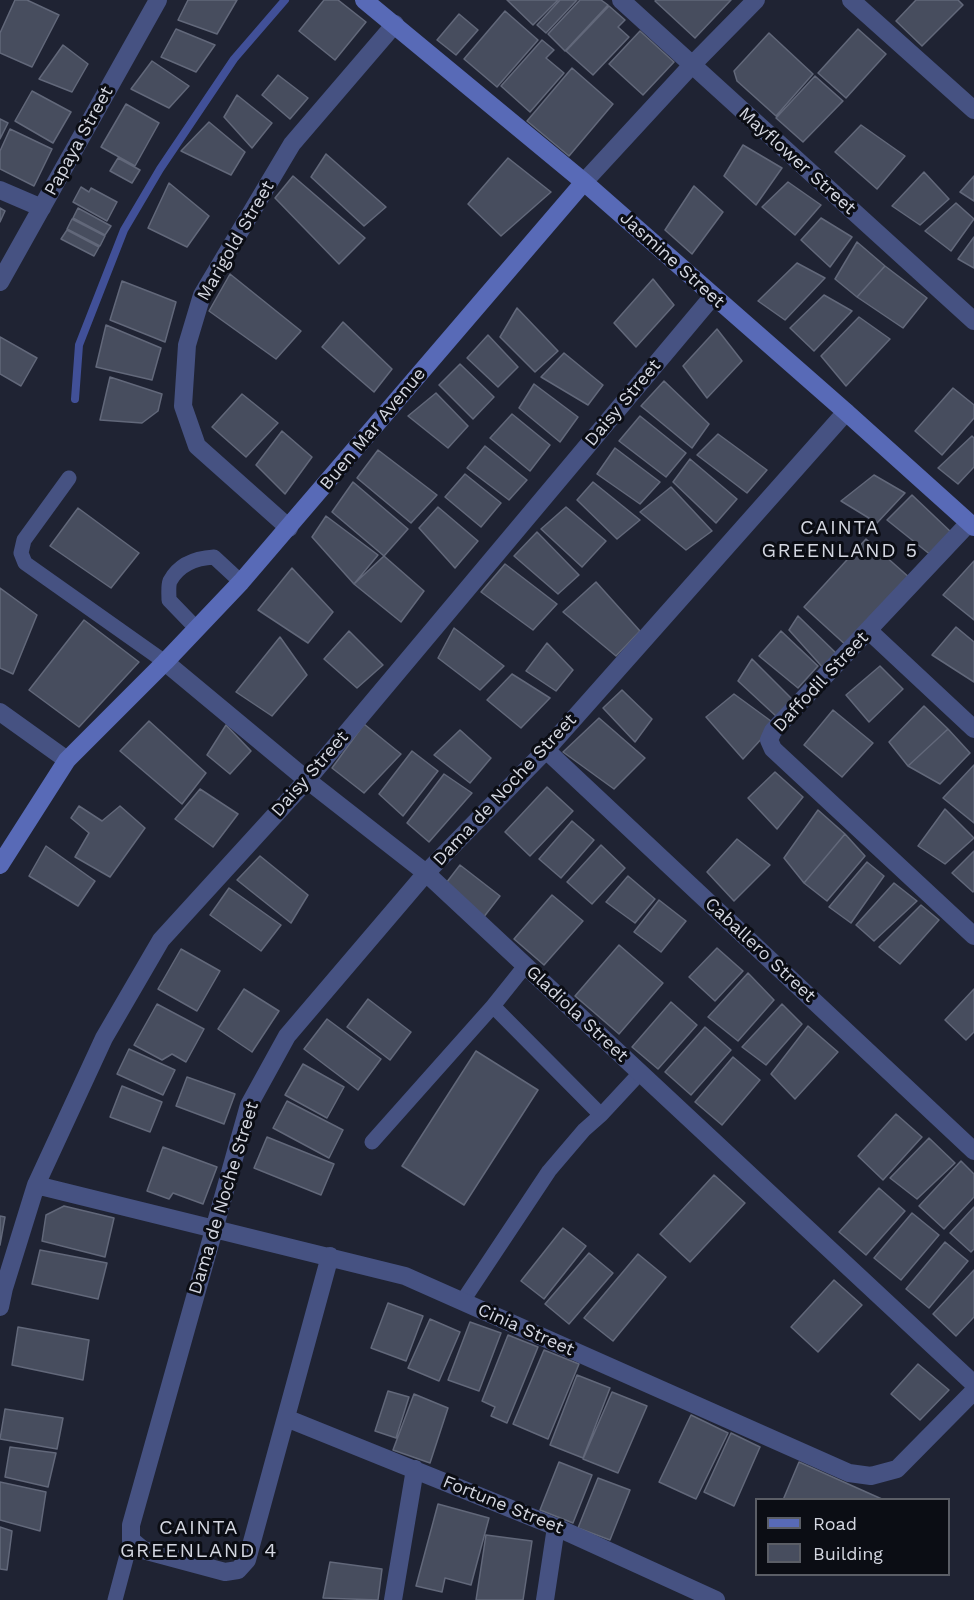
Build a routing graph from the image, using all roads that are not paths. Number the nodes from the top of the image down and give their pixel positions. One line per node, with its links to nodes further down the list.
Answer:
1 (158, 0): 11 (street, Papaya Street)
2 (364, 0): 6 (street, Jasmine Street)
3 (621, 0): 7 (street, Mayflower Street)
4 (756, 0): 7 (street, Buen Mar Avenue)
5 (850, 0): 8 (street)
6 (395, 24): 9 (street, Jasmine Street); 18 (street, Marigold Street)
7 (692, 65): 9 (street, Buen Mar Avenue); 14 (street, Mayflower Street)
8 (974, 110)
9 (584, 182): 13 (street, Jasmine Street); 18 (street, Buen Mar Avenue)
10 (0, 190): 11 (street)
11 (42, 208): 12 (street, Papaya Street)
12 (0, 282)
13 (713, 296): 15 (street, Jasmine Street); 27 (street, Daisy Street)
14 (974, 321)
15 (846, 411): 17 (street, Jasmine Street); 25 (street, Dama de Noche Street)
16 (69, 478): 22 (lane)
17 (972, 525): 21 (street, Daffodil Street)
18 (289, 528): 19 (street, Buen Mar Avenue)
19 (241, 582): 20 (street, Buen Mar Avenue); 20 (lane)
20 (197, 629): 22 (street, Buen Mar Avenue)
21 (868, 630): 24 (street); 30 (street, Daffodil Street)
22 (165, 662): 26 (street, Buen Mar Avenue); 27 (street, Gladiola Street)
23 (0, 712): 26 (street)
24 (974, 729)
25 (546, 750): 29 (street, Dama de Noche Street); 36 (street, Caballero Street)
26 (67, 760): 28 (street, Buen Mar Avenue)
27 (307, 780): 29 (street, Gladiola Street); 37 (street, Daisy Street)
28 (0, 865)
29 (426, 873): 31 (street, Gladiola Street); 38 (street, Dama de Noche Street)
30 (974, 936)
31 (525, 966): 32 (lane); 33 (street, Gladiola Street)
32 (493, 1006): 34 (lane); 35 (lane)
33 (640, 1073): 34 (lane); 42 (street, Gladiola Street)
34 (601, 1115): 40 (lane)
35 (372, 1142)
36 (974, 1151)
37 (36, 1185): 38 (street, Cinia Street); 41 (street, Daisy Street)
38 (214, 1228): 39 (street, Cinia Street); 47 (street, Dama de Noche Street)
39 (330, 1256): 40 (street, Cinia Street); 44 (street)
40 (462, 1302): 43 (street, Cinia Street)
41 (0, 1307)
42 (974, 1384)
43 (974, 1391)
44 (286, 1418): 45 (street, Fortune Street); 47 (street)
45 (415, 1469): 46 (street, Fortune Street); 49 (street)
46 (556, 1527): 50 (street); 51 (street, Fortune Street)
47 (131, 1540): 48 (lane)
48 (115, 1600)
49 (393, 1600)
50 (545, 1600)
51 (716, 1600)

